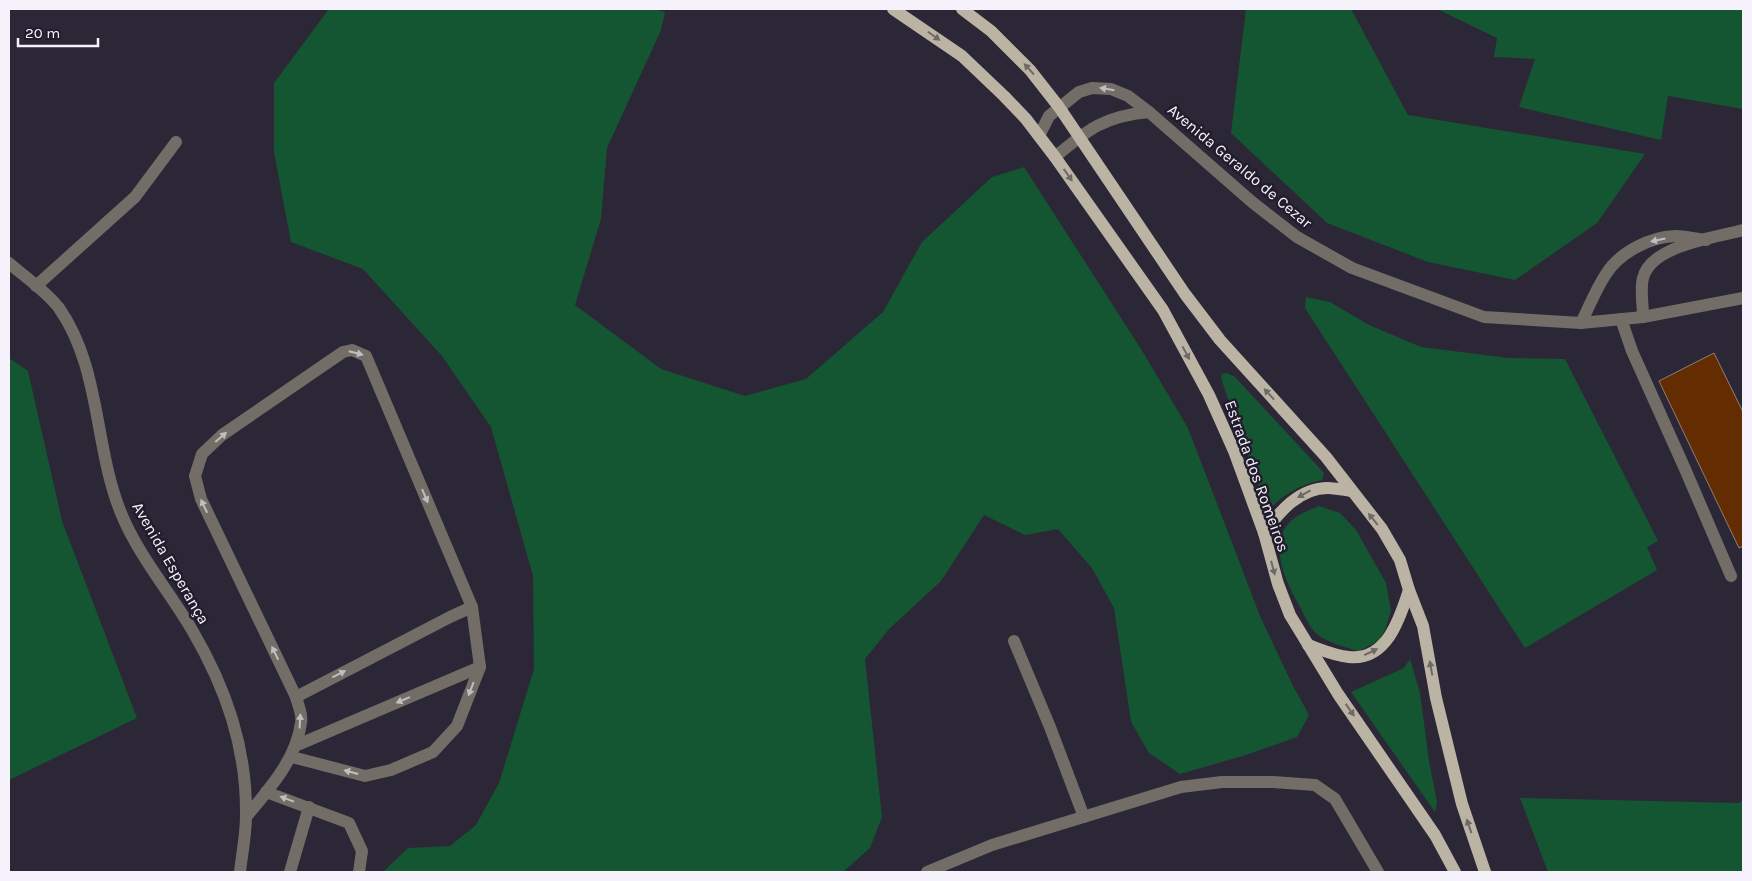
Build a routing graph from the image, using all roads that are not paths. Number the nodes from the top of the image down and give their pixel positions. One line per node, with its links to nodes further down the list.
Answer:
1 (893, 9): 5 (main road, Estrada dos Romeiros, one-way to 5)
2 (962, 9): 3 (main road, one-way to 2)
3 (1059, 107): 4 (street, Avenida Geraldo de Cezar, one-way to 3); 5 (street, Avenida Geraldo de Cezar); 6 (main road)
4 (1149, 112): 6 (street); 16 (street, Avenida Geraldo de Cezar)
5 (1039, 136): 8 (main road, Estrada dos Romeiros)
6 (1079, 136): 8 (street); 17 (main road, one-way to 6)
7 (176, 142): 12 (street)
8 (1055, 157): 18 (main road, Estrada dos Romeiros, one-way to 18)
9 (1743, 230): 10 (street)
10 (1706, 240): 14 (street); 16 (street, one-way to 16)
11 (9, 263): 12 (street, Avenida Esperança)
12 (36, 286): 29 (street, Avenida Esperança)
13 (1743, 298): 14 (street, Avenida Geraldo de Cezar)
14 (1643, 317): 15 (street, Avenida Geraldo de Cezar)
15 (1621, 319): 16 (street, Avenida Geraldo de Cezar); 19 (street)
16 (1581, 323)
17 (1351, 491): 18 (main road, one-way to 18); 20 (main road, one-way to 17)
18 (1264, 533): 23 (main road, Estrada dos Romeiros, one-way to 23)
19 (1731, 576)
20 (1409, 590): 23 (main road, one-way to 20); 37 (main road, one-way to 20)
21 (472, 607): 24 (street); 25 (street, one-way to 21); 25 (street, one-way to 21)
22 (1014, 640): 30 (street)
23 (1308, 645): 36 (main road, Estrada dos Romeiros, one-way to 36)
24 (480, 666): 26 (street, one-way to 26); 26 (street, one-way to 26)
25 (296, 697): 26 (street, one-way to 25)
26 (293, 751): 27 (street)
27 (266, 792): 28 (street, one-way to 27); 29 (street)
28 (309, 807): 32 (street); 33 (street)
29 (246, 817): 31 (street, Avenida Esperança)
30 (1084, 817): 34 (street); 35 (street)
31 (240, 872)
32 (290, 872)
33 (359, 872)
34 (927, 872)
35 (1378, 872)
36 (1455, 872)
37 (1485, 872)

